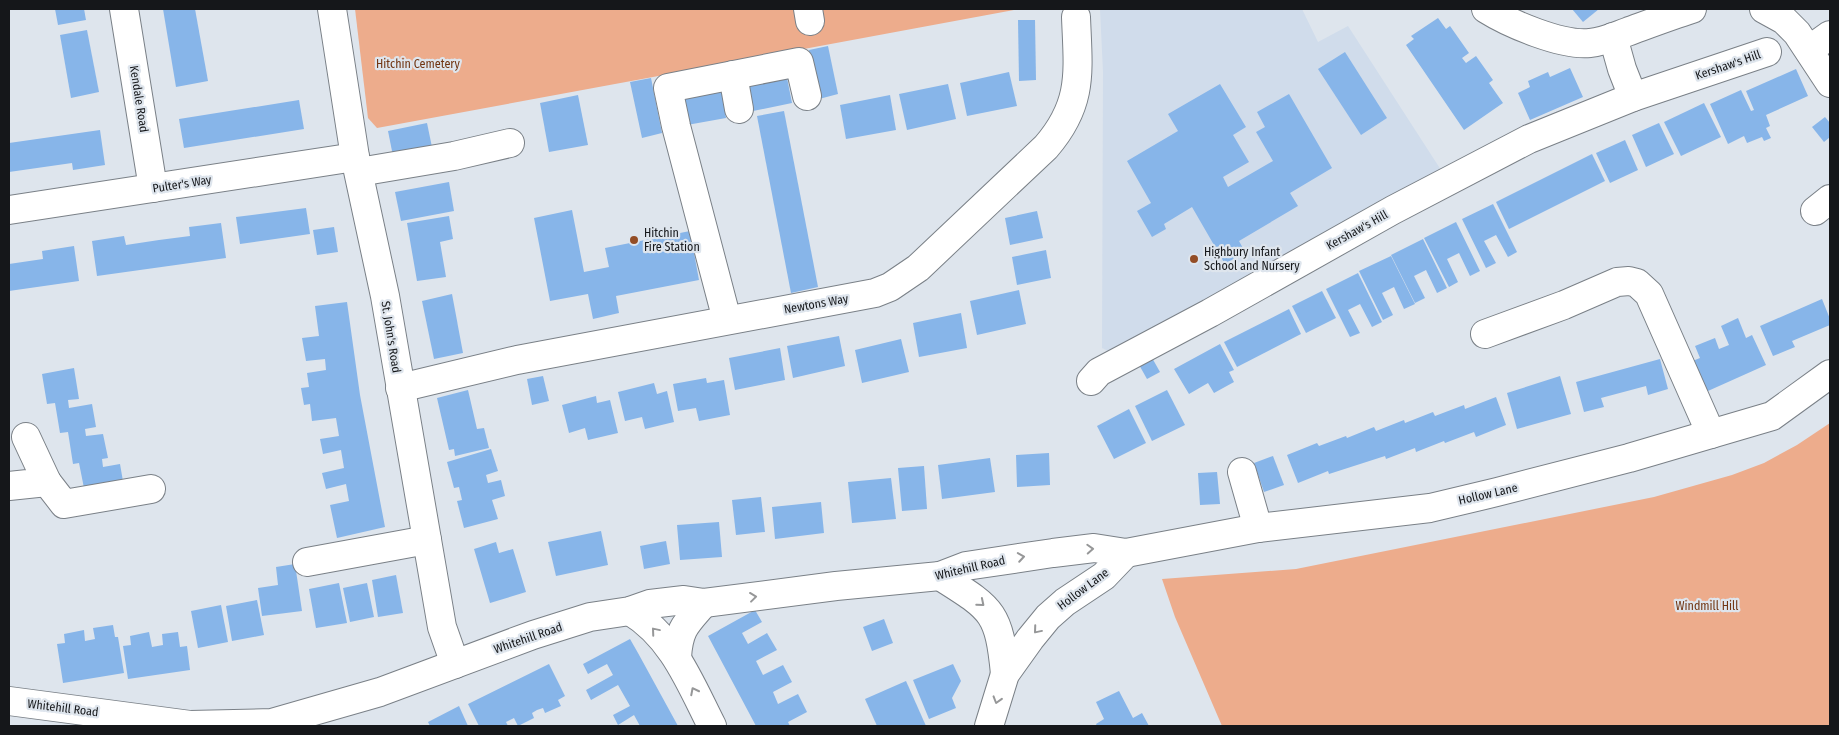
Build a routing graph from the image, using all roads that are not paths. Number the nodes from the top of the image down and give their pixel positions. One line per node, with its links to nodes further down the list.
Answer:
1 (124, 9): 18 (street, Kendale Road)
2 (332, 9): 17 (street, St. John's Road)
3 (1486, 9): 8 (street)
4 (1692, 9): 6 (street)
5 (1764, 9): 9 (street)
6 (1663, 14): 8 (street)
7 (1076, 17): 20 (street, Newtons Way)
8 (1613, 38): 14 (street)
9 (1820, 43): 12 (street)
10 (1767, 52): 14 (street, Kershaw's Hill)
11 (733, 75): 13 (street); 15 (street); 20 (street)
12 (1830, 83)
13 (807, 96)
14 (1633, 97): 23 (street, Kershaw's Hill)
15 (739, 109)
16 (510, 143): 17 (street, Pulter's Way)
17 (357, 165): 18 (street, Pulter's Way); 24 (street, St. John's Road)
18 (153, 188): 19 (street, Pulter's Way)
19 (9, 210)
20 (727, 320): 24 (street, Newtons Way)
21 (1485, 334): 25 (street)
22 (1830, 374): 25 (street, Hollow Lane)
23 (1091, 381)
24 (400, 388): 32 (street, St. John's Road)
25 (1710, 434): 31 (street, Hollow Lane)
26 (26, 437): 28 (street)
27 (1242, 472): 31 (street)
28 (47, 482): 29 (street); 30 (street)
29 (9, 486)
30 (151, 489)
31 (1258, 528): 34 (street, Hollow Lane)
32 (427, 540): 35 (street); 40 (street, St. John's Road)
33 (1053, 553): 34 (street, Hollow Lane, one-way to 34); 36 (street, Whitehill Road, one-way to 33)
34 (1126, 553): 41 (street, Hollow Lane, one-way to 41)
35 (307, 562)
36 (940, 576): 37 (street, Whitehill Road, one-way to 36); 41 (street, Hollow Lane, one-way to 41)
37 (704, 603): 38 (street, Whitehill Road); 39 (street)
38 (630, 610): 39 (street, one-way to 38); 40 (street, Whitehill Road)
39 (677, 657): 45 (street, one-way to 39)
40 (455, 664): 43 (street, Whitehill Road)
41 (1005, 674): 46 (street, Hollow Lane, one-way to 46)
42 (9, 701): 44 (street, Whitehill Road)
43 (326, 718): 44 (street, Whitehill Road)
44 (190, 726)
45 (712, 726)
46 (989, 726)

